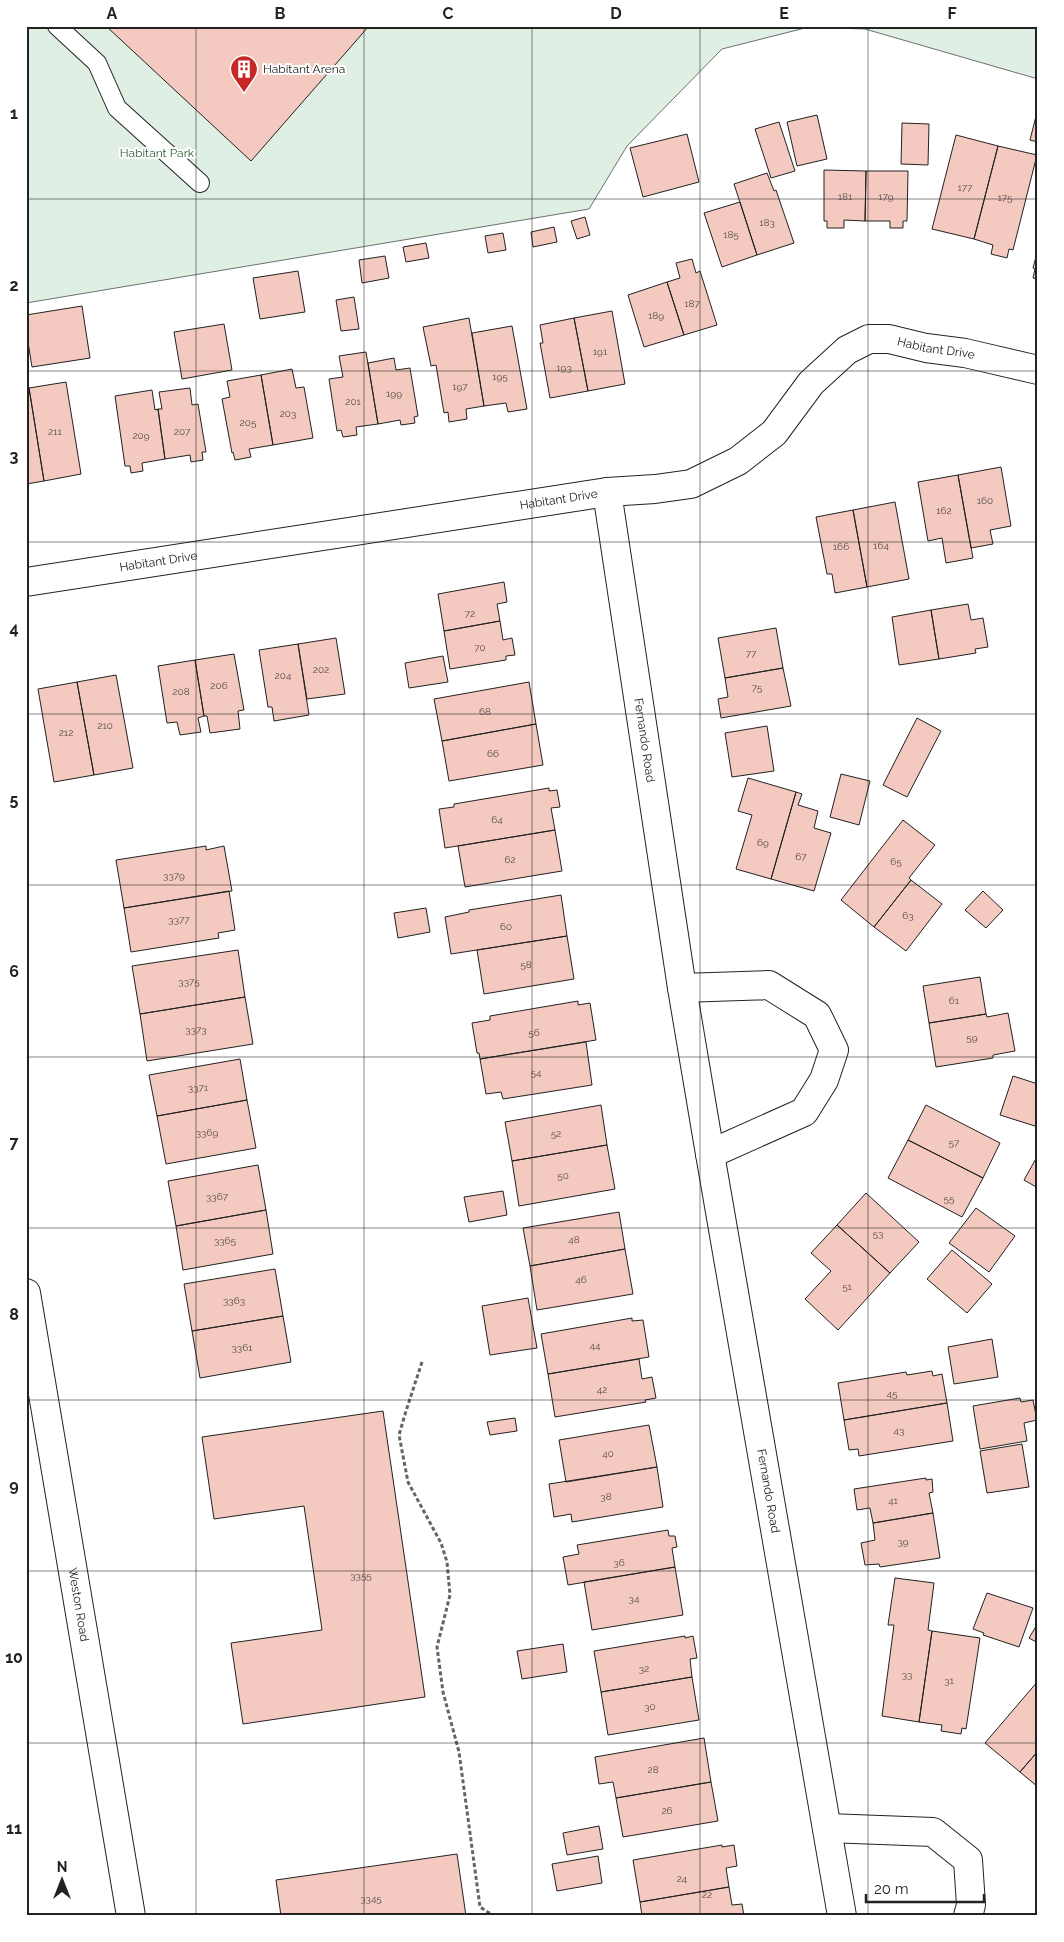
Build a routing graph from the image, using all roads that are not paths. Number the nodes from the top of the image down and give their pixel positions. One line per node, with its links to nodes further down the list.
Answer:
1 (57, 26): 2 (lane)
2 (200, 183)
3 (1038, 370): 4 (street, Habitant Drive)
4 (607, 492): 5 (street, Habitant Drive); 6 (street, Fernando Road)
5 (26, 582)
6 (682, 988): 7 (street, Fernando Road); 7 (street)
7 (710, 1154): 9 (street, Fernando Road)
8 (26, 1293): 10 (street, Weston Road)
9 (827, 1828): 11 (street, Fernando Road); 12 (street)
10 (131, 1916)
11 (842, 1916)
12 (968, 1916)

